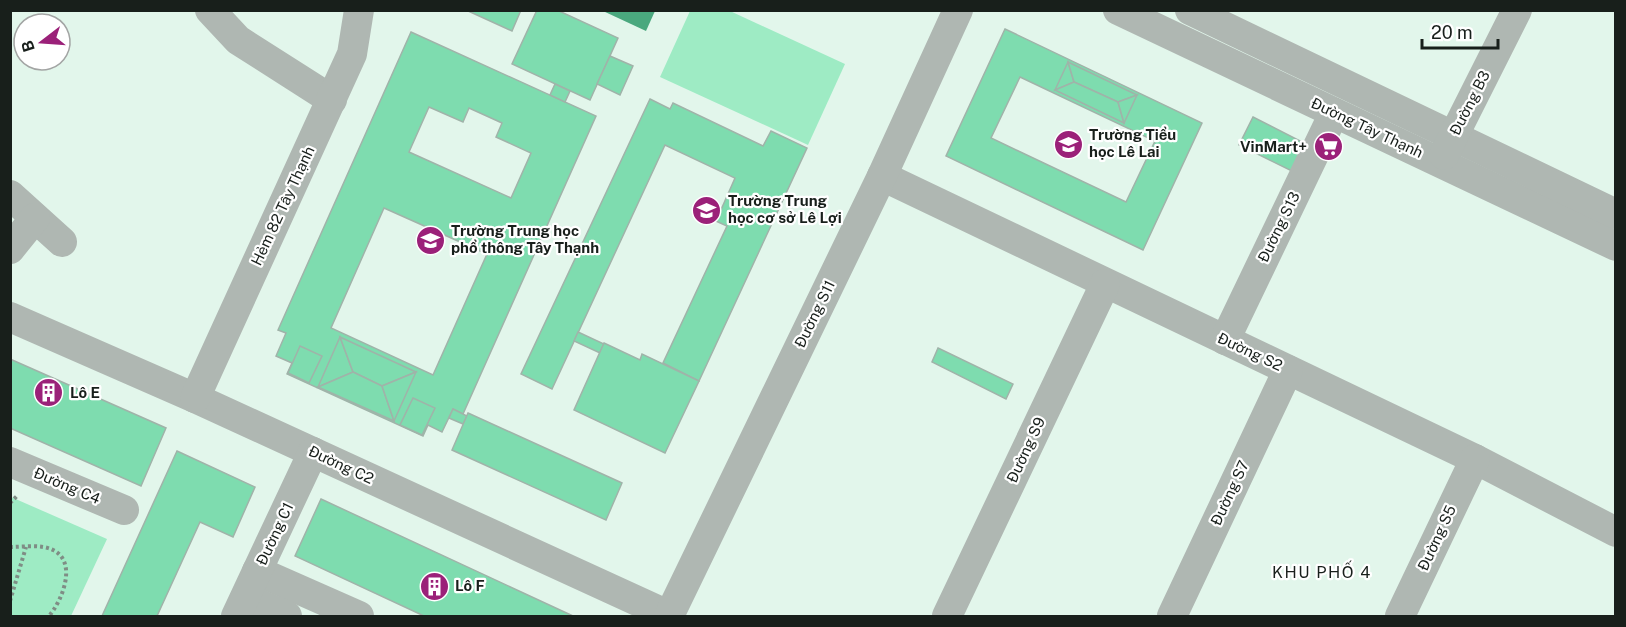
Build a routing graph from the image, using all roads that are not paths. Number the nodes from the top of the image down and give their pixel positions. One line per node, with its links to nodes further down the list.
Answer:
1 (210, 10): 7 (street)
2 (359, 10): 7 (street, Hẻm 82 Tây Thạnh)
3 (958, 10): 10 (street, Đường S11)
4 (1118, 10): 8 (street, Đường Tây Thạnh)
5 (1190, 10): 9 (street, Đường Tây Thạnh)
6 (1517, 10): 9 (street, Đường B3)
7 (332, 100): 21 (street, Hẻm 82 Tây Thạnh)
8 (1334, 113): 9 (street, Đường Tây Thạnh); 19 (street, Đường S13)
9 (1446, 150): 12 (street, Đường Tây Thạnh); 15 (street, Đường Tây Thạnh)
10 (882, 176): 17 (street, Đường S2); 31 (street, Đường S11)
11 (10, 195): 13 (street)
12 (1616, 214)
13 (36, 218): 14 (street); 16 (street)
14 (62, 242)
15 (1616, 246)
16 (10, 249)
17 (1105, 284): 19 (street, Đường S2); 32 (street, Đường S9)
18 (10, 317): 21 (street, Đường C2)
19 (1225, 340): 20 (street, Đường S2)
20 (1288, 370): 23 (street, Đường S2); 33 (street, Đường S7)
21 (195, 398): 22 (street, Đường C2)
22 (313, 452): 27 (street, Đường C1); 31 (street, Đường C2)
23 (1475, 459): 26 (street, Đường S2); 34 (street, Đường S5)
24 (10, 462): 25 (street, Đường C4)
25 (124, 510)
26 (1616, 532)
27 (258, 571): 28 (street, Đường C1); 30 (street)
28 (241, 607): 29 (street)
29 (287, 616)
30 (359, 616)
31 (670, 616)
32 (947, 616)
33 (1172, 616)
34 (1400, 616)

